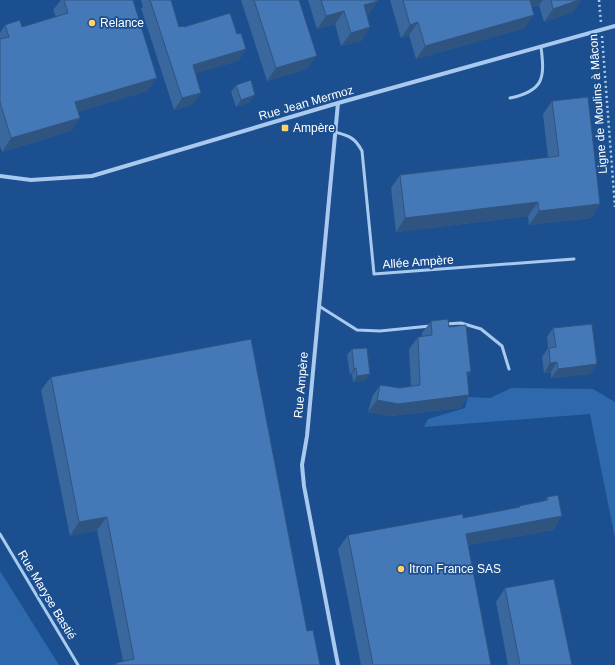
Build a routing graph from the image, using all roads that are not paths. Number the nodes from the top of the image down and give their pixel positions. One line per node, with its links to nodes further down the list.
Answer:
1 (615, 26): 2 (street, Rue Jean Mermoz)
2 (541, 47): 3 (lane); 4 (street, Rue Jean Mermoz)
3 (510, 98)
4 (338, 104): 5 (street, Rue Ampère); 6 (street, Rue Jean Mermoz)
5 (335, 132): 7 (lane, Allée Ampère); 8 (street, Rue Ampère)
6 (0, 176)
7 (574, 259)
8 (319, 306): 10 (lane); 14 (street, Rue Ampère)
9 (439, 325): 11 (lane)
10 (431, 326)
11 (509, 369)
12 (0, 534): 13 (lane, Rue Maryse Bastié)
13 (78, 665)
14 (338, 665)

